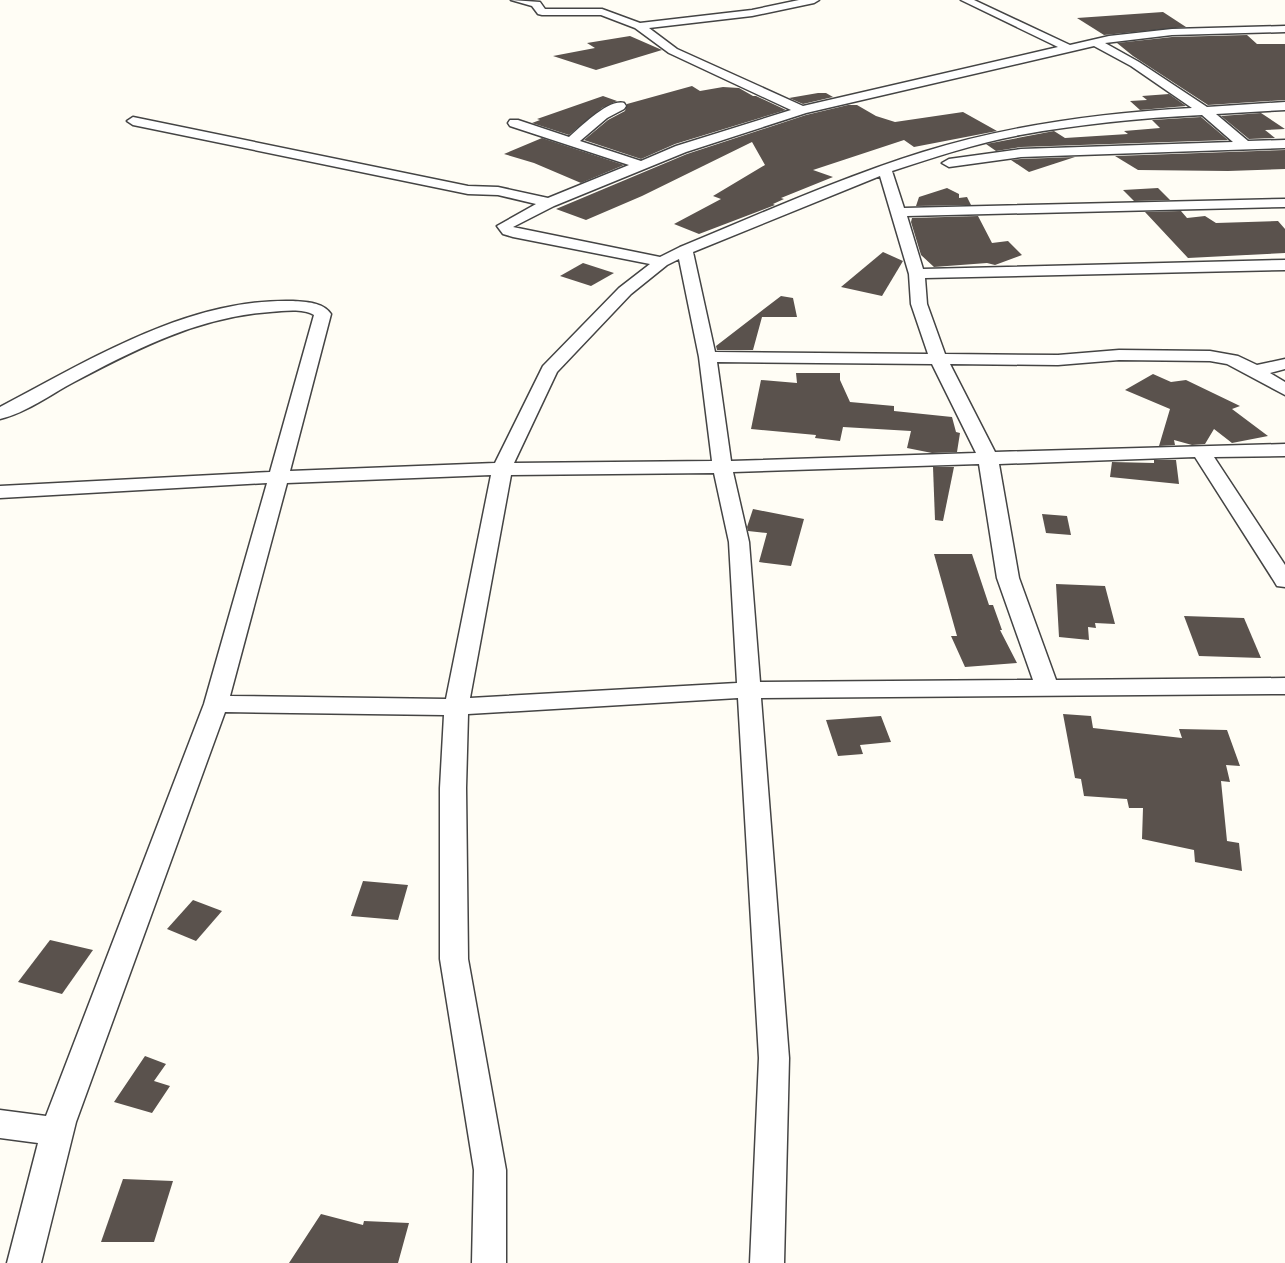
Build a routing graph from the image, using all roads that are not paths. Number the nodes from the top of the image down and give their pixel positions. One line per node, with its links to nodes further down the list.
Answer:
1 (516, 0): 4 (street)
2 (814, 0): 4 (street)
3 (966, 0): 7 (street)
4 (639, 26): 10 (street)
5 (1285, 29): 6 (street)
6 (1095, 42): 7 (street); 11 (street)
7 (1070, 49): 10 (street)
8 (620, 106): 14 (street)
9 (1285, 106): 11 (street)
10 (802, 110): 17 (street)
11 (1205, 111): 16 (street); 18 (street)
12 (133, 121): 19 (street)
13 (514, 123): 14 (street)
14 (571, 142): 17 (street)
15 (1285, 144): 16 (street)
16 (1244, 145): 18 (street)
17 (641, 165): 19 (street)
18 (886, 171): 21 (street); 23 (street)
19 (549, 203): 24 (street)
20 (1278, 203): 21 (street); 22 (street)
21 (900, 212): 26 (street)
22 (1282, 218)
23 (685, 250): 24 (street); 27 (street)
24 (662, 262): 37 (street)
25 (1285, 265): 26 (street)
26 (918, 274): 28 (street)
27 (708, 358): 28 (street); 36 (street)
28 (938, 358): 30 (street); 35 (street)
29 (1285, 364): 30 (street)
30 (1255, 371): 31 (street)
31 (1285, 390)
32 (0, 414): 38 (street)
33 (1285, 450): 34 (street)
34 (1200, 451): 35 (street); 40 (street)
35 (988, 458): 36 (street); 42 (street)
36 (722, 467): 37 (street); 43 (street)
37 (502, 469): 38 (street); 45 (street)
38 (277, 477): 39 (street); 44 (street)
39 (0, 492)
40 (1285, 581)
41 (1285, 686): 42 (street)
42 (1047, 687): 43 (street)
43 (750, 690): 45 (street); 50 (street)
44 (216, 704): 45 (street); 47 (street)
45 (456, 707): 49 (street)
46 (0, 1124): 47 (street)
47 (58, 1132): 48 (street)
48 (24, 1263)
49 (489, 1263)
50 (767, 1263)

